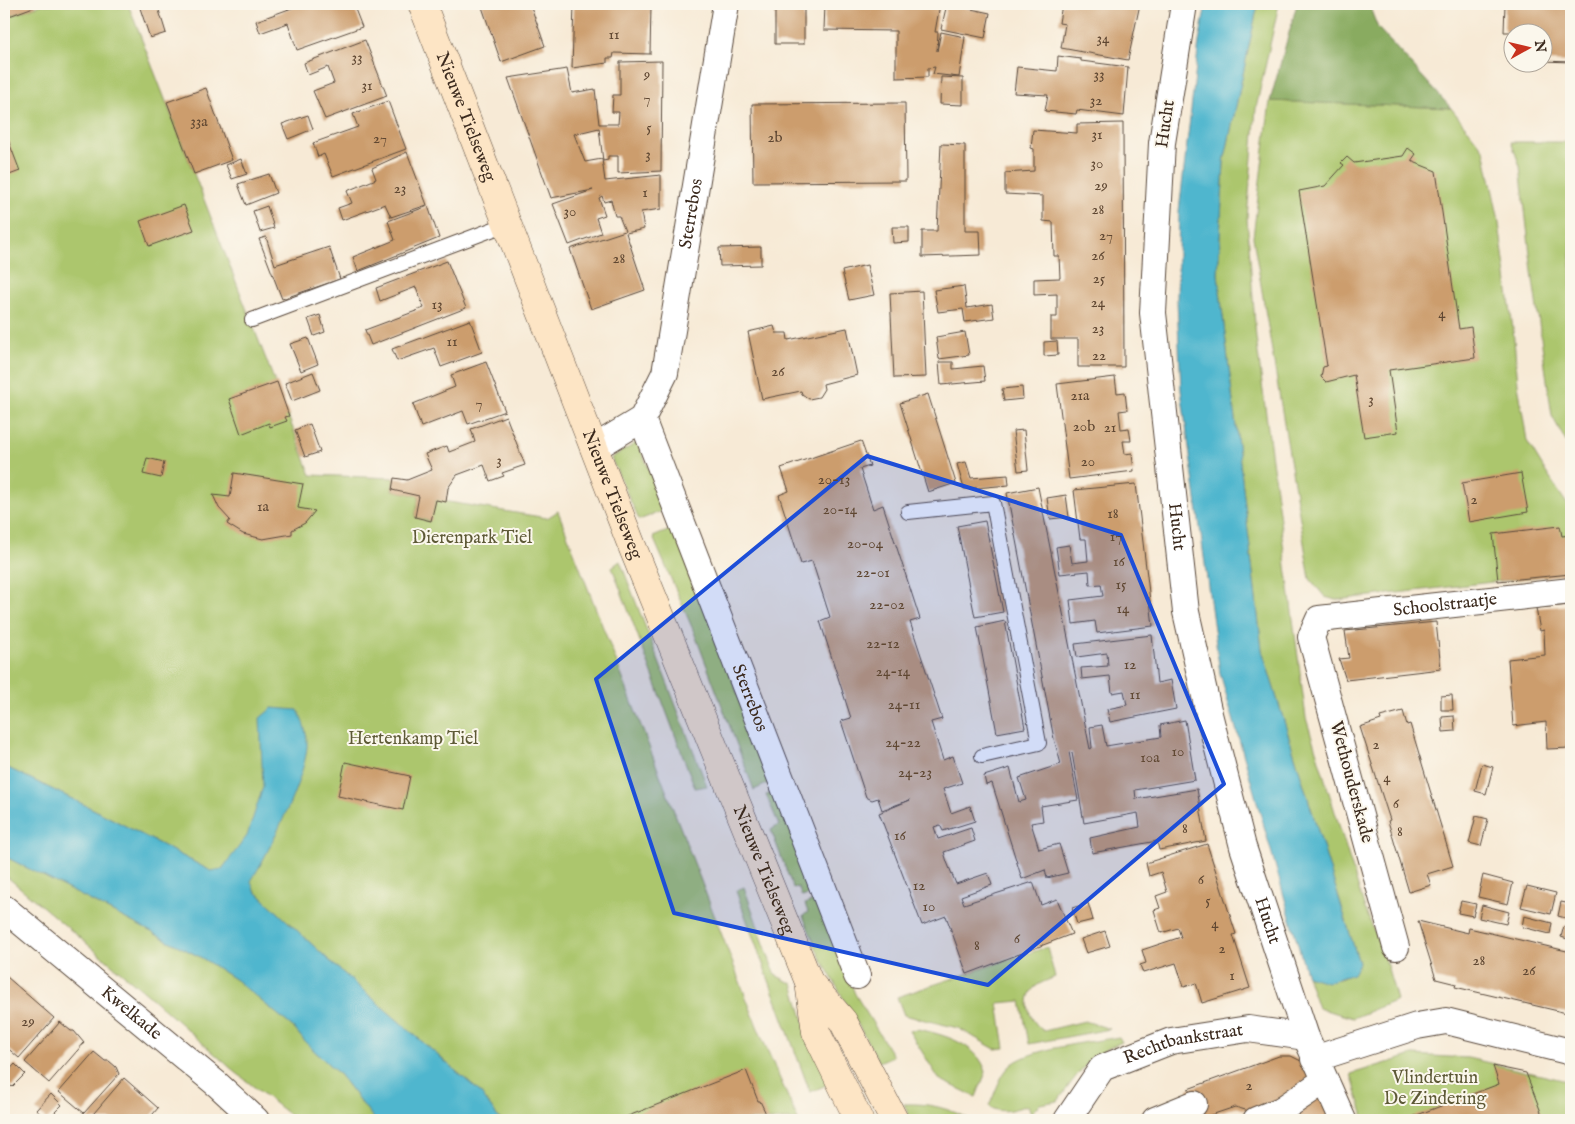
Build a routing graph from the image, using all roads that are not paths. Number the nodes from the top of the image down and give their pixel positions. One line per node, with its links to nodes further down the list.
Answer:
1 (422, 4): 4 (main road, Nieuwe Tielseweg)
2 (726, 4): 6 (street, Sterrebos)
3 (1184, 4): 17 (street, Hucht)
4 (508, 224): 5 (lane); 7 (main road, Nieuwe Tielseweg)
5 (252, 320)
6 (642, 419): 7 (street); 14 (street, Sterrebos)
7 (594, 448): 15 (main road, Nieuwe Tielseweg)
8 (908, 512): 11 (lane)
9 (1571, 590): 10 (street, Schoolstraatje)
10 (1319, 619): 13 (street, Wethouderskade)
11 (982, 756)
12 (4, 908): 19 (street, Kwelkade)
13 (1396, 947)
14 (857, 976)
15 (810, 982): 20 (main road, Nieuwe Tielseweg); 21 (main road, Nieuwe Tielseweg)
16 (1571, 1052): 17 (street, Rechtbankstraat)
17 (1315, 1059): 22 (street, Rechtbankstraat); 24 (street, Rechtbankstraat); 25 (street, Hucht)
18 (1194, 1104): 23 (street)
19 (256, 1120)
20 (859, 1120)
21 (894, 1120)
22 (1067, 1120)
23 (1154, 1120)
24 (1256, 1120)
25 (1343, 1120)

